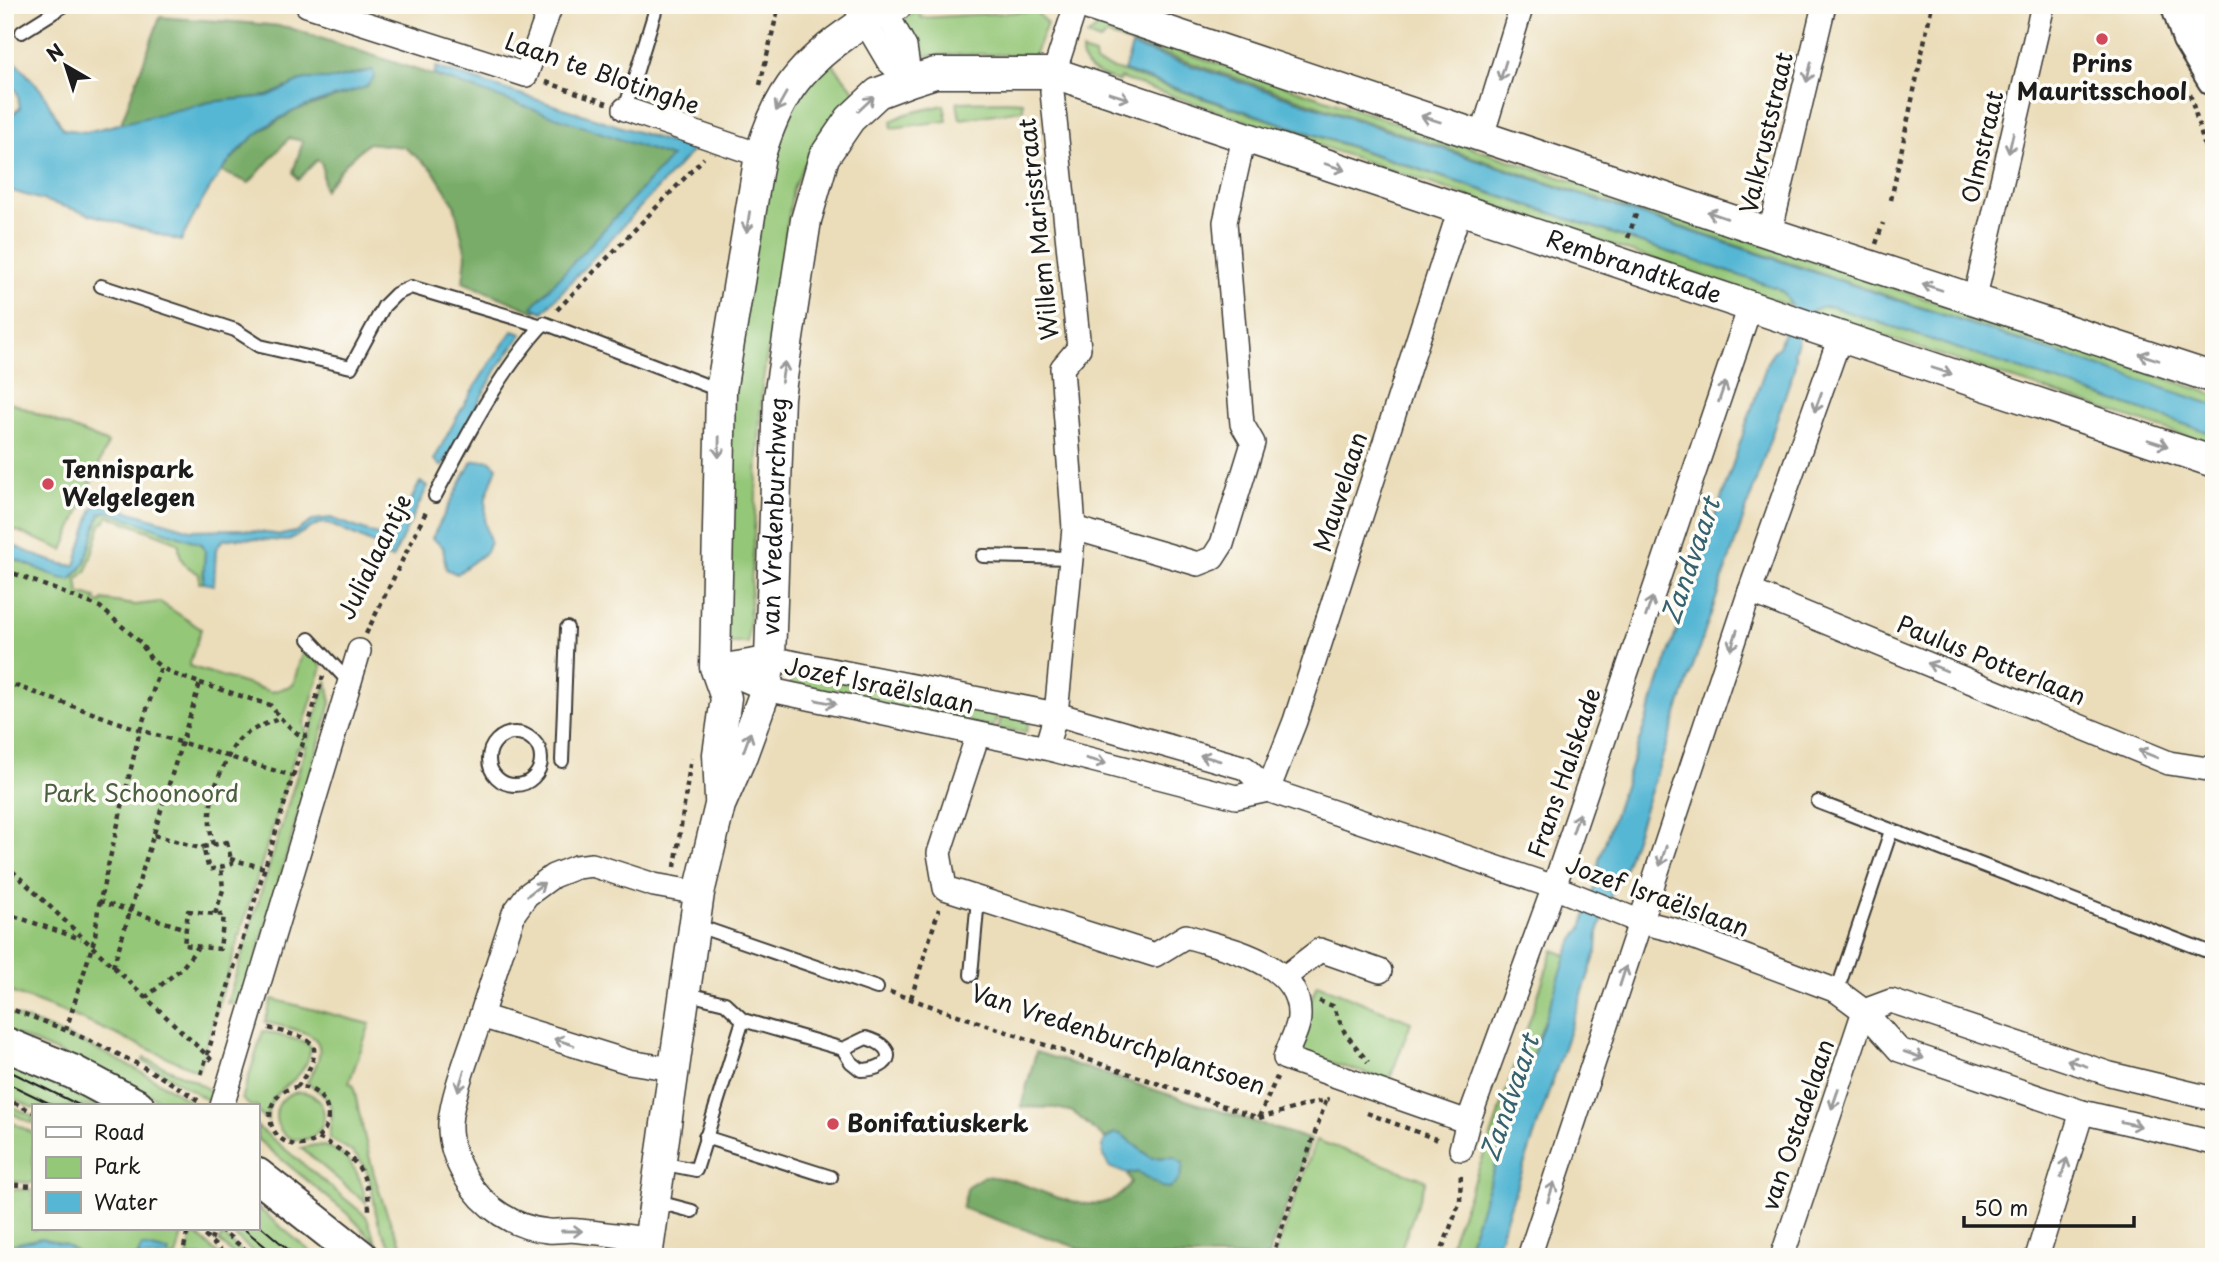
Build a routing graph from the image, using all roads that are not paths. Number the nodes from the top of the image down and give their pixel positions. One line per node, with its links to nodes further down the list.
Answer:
1 (65, 5): 12 (lane)
2 (307, 5): 3 (street, Laan te Blotinghe)
3 (551, 5)
4 (657, 5): 16 (lane)
5 (1076, 5): 13 (street, Willem Marisstraat)
6 (1089, 5): 17 (street, one-way to 6)
7 (1522, 5): 17 (street, one-way to 17)
8 (1824, 5): 21 (street, Valkruststraat, one-way to 21)
9 (2043, 5): 23 (street, Olmstraat, one-way to 23)
10 (2178, 5): 14 (main road)
11 (877, 9): 15 (street); 19 (street, van Vredenburchweg, one-way to 19)
12 (22, 32)
13 (1054, 74): 15 (street, Rembrandtkade); 18 (street, Rembrandtkade, one-way to 18); 31 (street, Willem Marisstraat)
14 (2214, 79)
15 (910, 81): 38 (street, van Vredenburchweg, one-way to 15)
16 (625, 109): 19 (street, Laan te Blotinghe)
17 (1482, 136): 21 (street, one-way to 17)
18 (1244, 137): 20 (street, Rembrandtkade, one-way to 20); 31 (street)
19 (760, 155): 28 (street, van Vredenburchweg, one-way to 28)
20 (1460, 209): 24 (street, Rembrandtkade); 48 (street, Mauvelaan)
21 (1770, 233): 23 (street, one-way to 21)
22 (101, 286): 25 (lane)
23 (1974, 300): 27 (street, one-way to 23)
24 (1749, 307): 26 (street, Rembrandtkade); 52 (street, Frans Halskade, one-way to 24)
25 (543, 324): 28 (lane); 30 (lane, Julialaantje)
26 (1840, 337): 29 (street, Rembrandtkade, one-way to 29); 34 (street, one-way to 34)
27 (2214, 378)
28 (721, 391): 39 (street, van Vredenburchweg, one-way to 39)
29 (2214, 462)
30 (435, 496)
31 (1074, 528): 33 (street, Willem Marisstraat)
32 (984, 556): 33 (lane)
33 (1072, 558): 42 (street, Willem Marisstraat)
34 (1751, 590): 47 (street, Paulus Potterlaan, one-way to 34); 55 (street, one-way to 55)
35 (567, 628): 46 (lane)
36 (309, 639): 40 (lane)
37 (359, 651): 40 (street, Julialaantje)
38 (770, 658): 39 (street, Jozef Israëlslaan); 41 (street, van Vredenburchweg); 42 (street, Jozef Israëlslaan)
39 (715, 667): 41 (street, Jozef Israëlslaan); 50 (street, van Vredenburchweg)
40 (349, 682): 72 (street, Julialaantje)
41 (766, 689): 43 (street, Jozef Israëlslaan, one-way to 43); 50 (street, van Vredenburchweg, one-way to 41)
42 (1056, 714): 44 (street, Willem Marisstraat); 48 (street, Jozef Israëlslaan, one-way to 42)
43 (978, 734): 44 (street, Jozef Israëlslaan); 54 (street)
44 (1046, 748): 48 (street, Jozef Israëlslaan, one-way to 48)
45 (541, 761): 45 (lane)
46 (562, 761)
47 (2214, 770)
48 (1268, 790): 52 (street, Jozef Israëlslaan)
49 (1818, 802): 51 (lane)
50 (720, 805): 53 (street, van Vredenburchweg)
51 (1891, 831): 57 (lane); 62 (lane)
52 (1554, 887): 55 (street, Jozef Israëlslaan); 74 (street, Frans Halskade)
53 (699, 893): 56 (street, van Vredenburchweg); 65 (street, van Vredenburchweg, one-way to 53)
54 (978, 899): 59 (lane); 60 (street)
55 (1636, 920): 62 (street, Jozef Israëlslaan); 87 (street, one-way to 55)
56 (694, 925): 61 (lane); 63 (street, van Vredenburchweg)
57 (2204, 950)
58 (1380, 971): 60 (street)
59 (971, 975)
60 (1290, 985): 74 (street, Van Vredenburchplantsoen)
61 (877, 988)
62 (1837, 991): 64 (street, Jozef Israëlslaan)
63 (684, 993): 66 (lane); 69 (street, van Vredenburchweg)
64 (1864, 1011): 70 (street, one-way to 64); 73 (street, Jozef Israëlslaan, one-way to 73); 88 (street, van Ostadelaan, one-way to 88)
65 (481, 1016): 69 (street, one-way to 65); 84 (street, van Vredenburchweg, one-way to 84)
66 (743, 1020): 68 (lane); 75 (lane)
67 (5, 1044): 71 (main road)
68 (843, 1049)
69 (673, 1069): 78 (street, van Vredenburchweg)
70 (2214, 1100)
71 (136, 1104)
72 (223, 1104)
73 (2082, 1112): 76 (street, Jozef Israëlslaan, one-way to 76); 89 (street, one-way to 73)
74 (1468, 1122): 77 (street, Frans Halskade)
75 (705, 1137): 78 (lane); 80 (lane)
76 (2214, 1143)
77 (1461, 1149)
78 (659, 1163): 82 (street, van Vredenburchweg)
79 (259, 1177): 86 (main road)
80 (831, 1177)
81 (259, 1201): 85 (main road)
82 (654, 1201): 83 (lane); 84 (street, van Vredenburchweg)
83 (692, 1211)
84 (648, 1248)
85 (325, 1257)
86 (361, 1257)
87 (1529, 1257)
88 (1782, 1257)
89 (2037, 1257)

